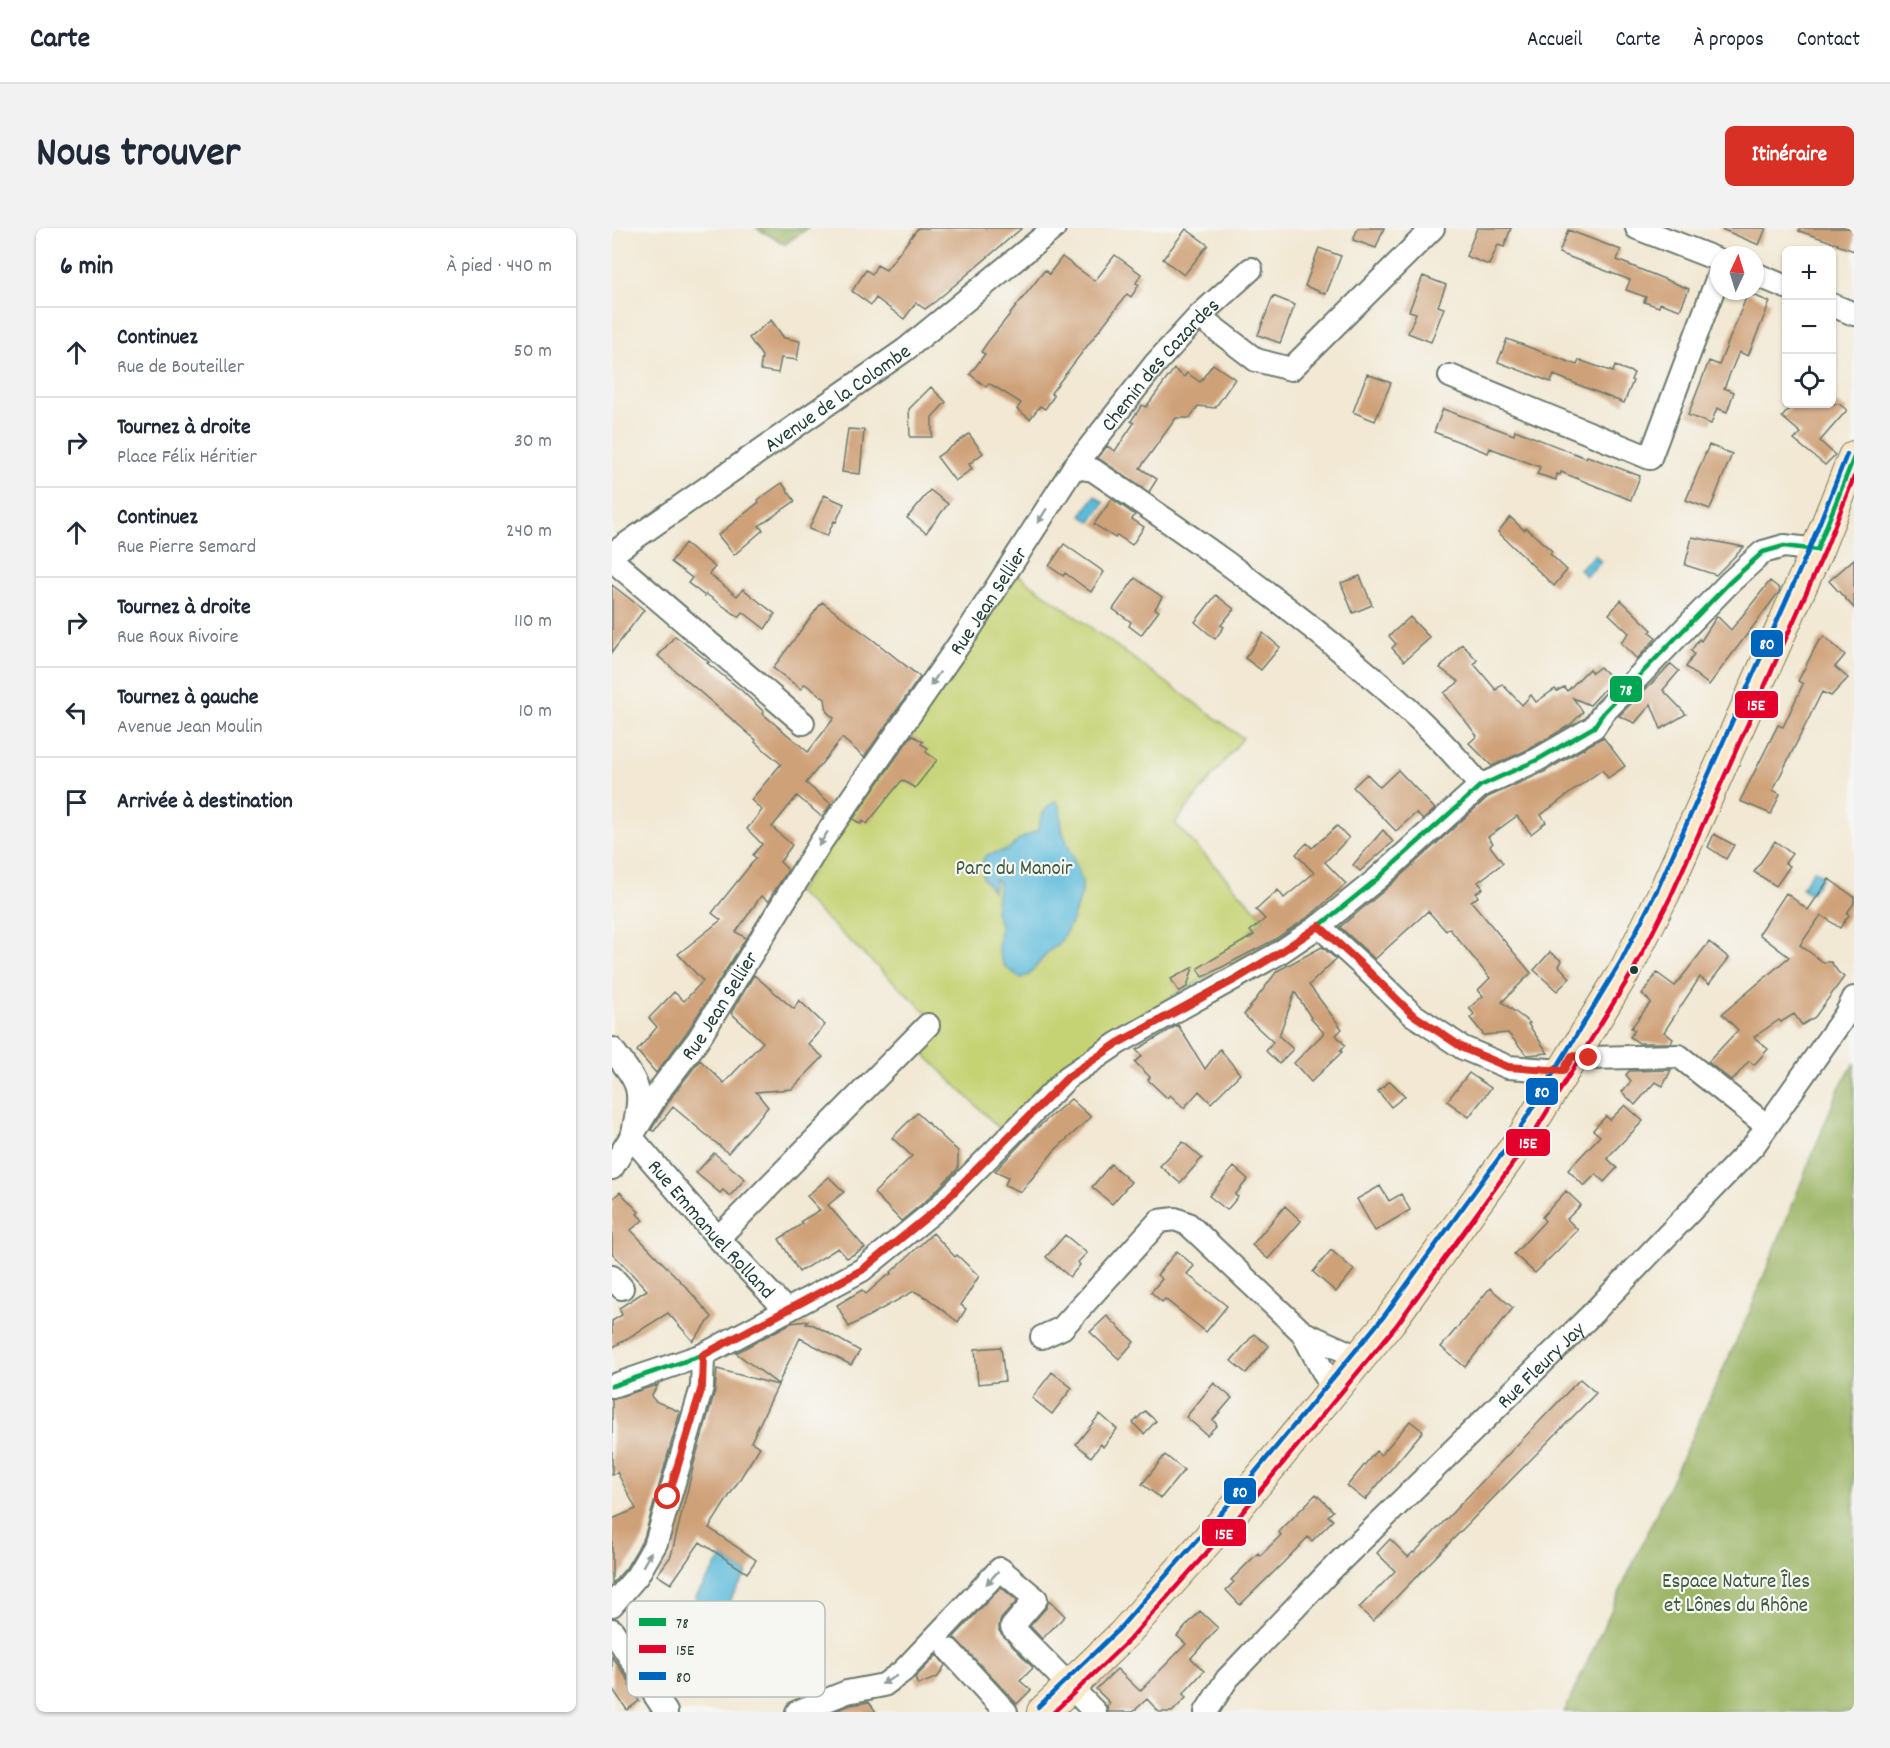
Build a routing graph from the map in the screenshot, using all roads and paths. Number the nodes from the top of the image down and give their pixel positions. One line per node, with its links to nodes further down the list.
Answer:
1 (1054, 228): 16 (street, Avenue de la Colombe)
2 (1433, 228): 11 (street)
3 (1637, 228): 4 (street)
4 (1710, 256)
5 (1251, 269): 14 (street, Chemin des Cazardes)
6 (1764, 278): 7 (street)
7 (1782, 285)
8 (1710, 298): 12 (street)
9 (1836, 307): 10 (street)
10 (1854, 314)
11 (1209, 324)
12 (1450, 376)
13 (1854, 457): 15 (main road)
14 (1074, 467): 19 (street); 26 (street, Rue Jean Sellier, one-way to 26)
15 (1818, 550): 19 (street); 24 (main road)
16 (612, 554)
17 (612, 560): 18 (street)
18 (803, 723)
19 (1480, 786): 20 (street)
20 (1319, 926): 24 (street); 29 (street)
21 (1854, 998): 25 (street, Rue Fleury Jay)
22 (928, 1025): 28 (street)
23 (612, 1048): 26 (street, Rue Emmanuel Rolland)
24 (1568, 1064): 25 (street); 33 (main road)
25 (1767, 1126): 47 (street, Rue Fleury Jay)
26 (632, 1138): 27 (street, Rue Jean Sellier); 28 (street, Rue Emmanuel Rolland)
27 (612, 1168)
28 (718, 1238): 29 (street, Rue Emmanuel Rolland)
29 (786, 1310): 32 (street)
30 (1302, 1332): 31 (street); 33 (street); 35 (street)
31 (1042, 1337)
32 (703, 1355): 34 (street); 36 (street, one-way to 32)
33 (1358, 1357): 35 (main road)
34 (612, 1386)
35 (1332, 1388): 40 (main road)
36 (612, 1605)
37 (612, 1630): 39 (street)
38 (949, 1650): 44 (street)
39 (627, 1653)
40 (1071, 1685): 43 (street, one-way to 43); 45 (main road); 46 (street)
41 (656, 1697): 42 (street)
42 (666, 1712)
43 (797, 1712)
44 (1006, 1712)
45 (1042, 1712)
46 (1095, 1712)
47 (1206, 1712)

